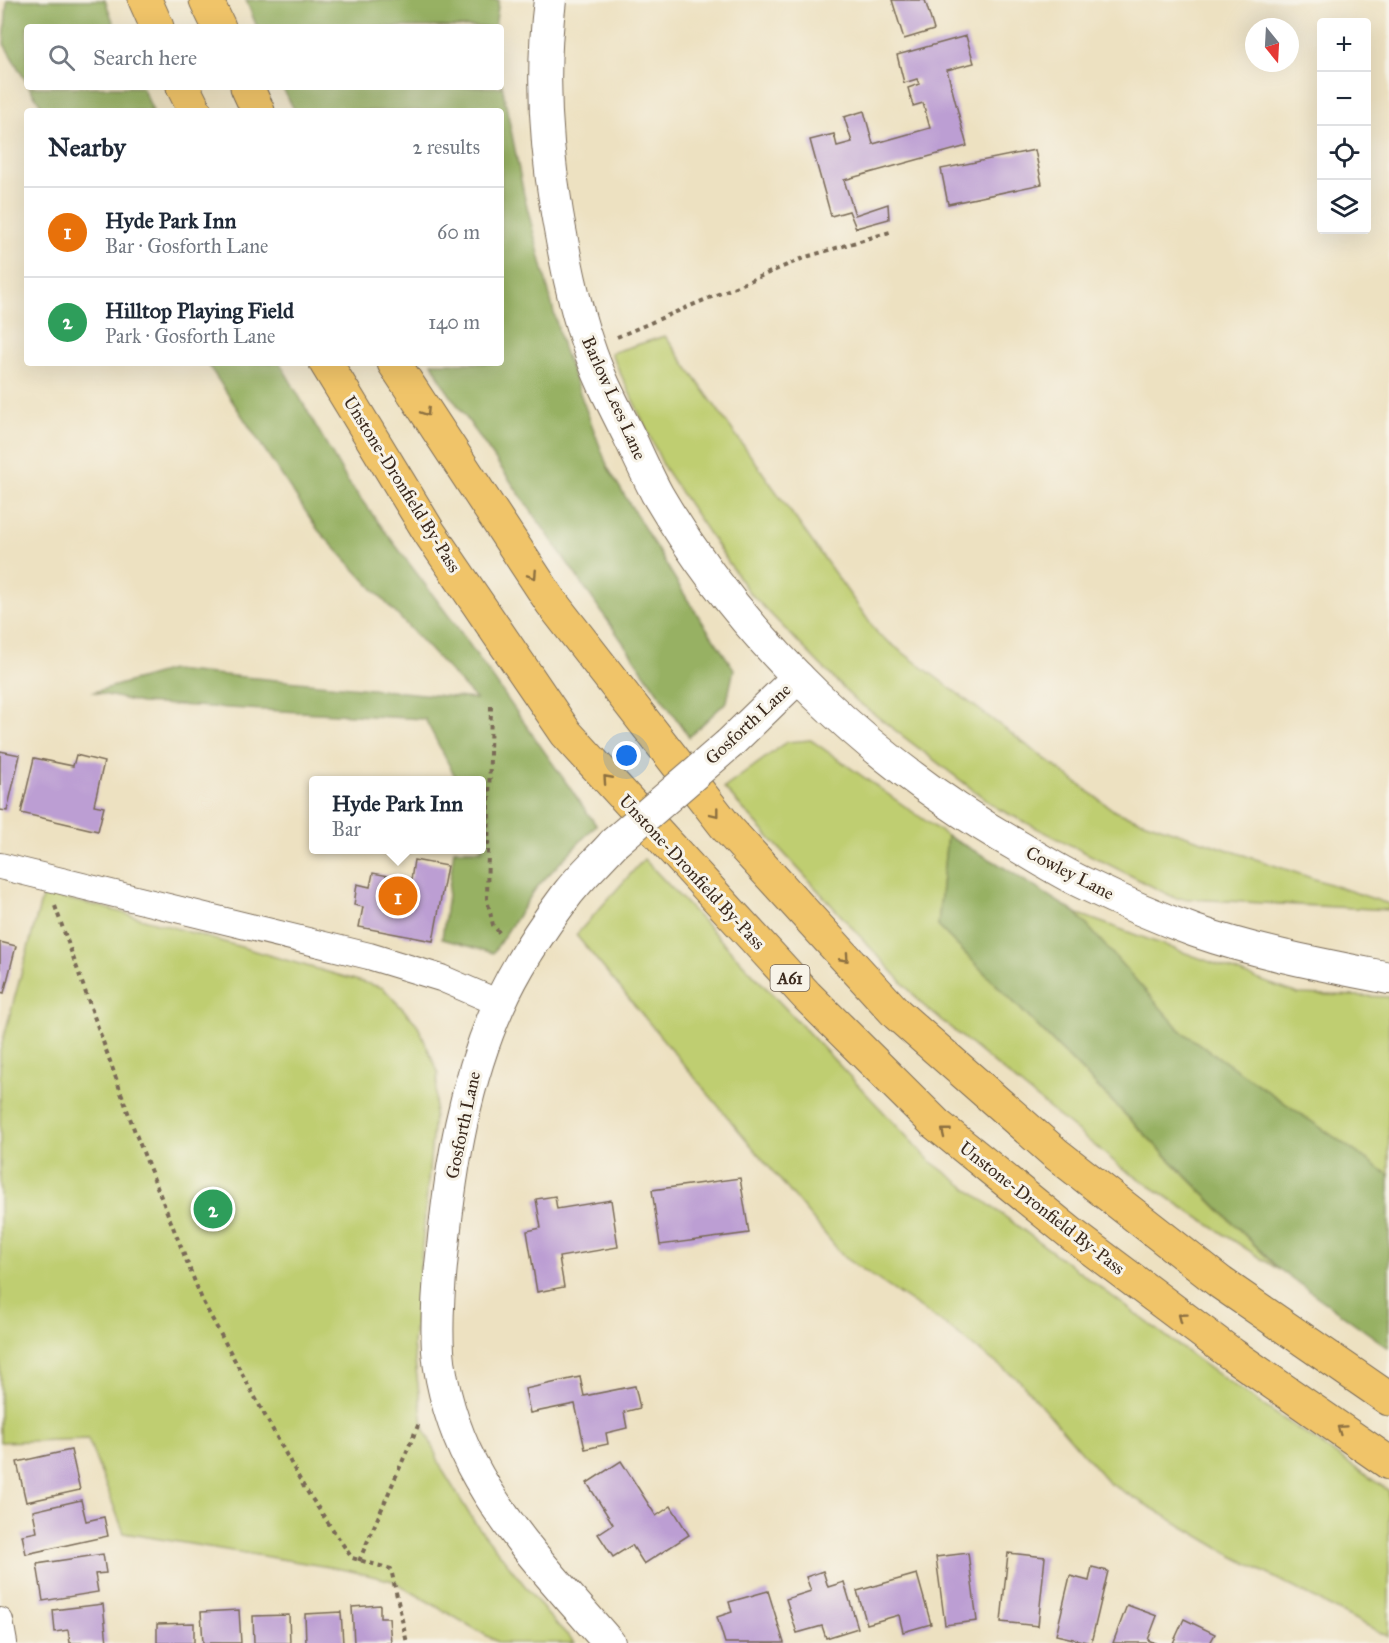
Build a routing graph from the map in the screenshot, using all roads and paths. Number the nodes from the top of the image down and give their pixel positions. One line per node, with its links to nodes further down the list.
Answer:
1 (145, 0): 4 (highway)
2 (206, 0): 5 (highway)
3 (550, 0): 11 (street, Barlow Lees Lane)
4 (156, 24)
5 (218, 24)
6 (184, 90): 8 (highway)
7 (248, 90): 9 (highway)
8 (194, 108)
9 (257, 108)
10 (890, 232): 11 (path)
11 (588, 347): 14 (street, Barlow Lees Lane)
12 (328, 366): 23 (highway, Unstone-Dronfield By-Pass / A61, one-way to 12)
13 (396, 366): 22 (highway, one-way to 22)
14 (798, 677): 18 (street, Gosforth Lane, bridge); 19 (street, Cowley Lane)
15 (491, 706): 18 (path)
16 (0, 866): 17 (street)
17 (46, 877): 20 (street); 24 (path)
18 (526, 957): 20 (street, Gosforth Lane)
19 (1389, 978)
20 (499, 1003): 21 (street, Gosforth Lane)
21 (444, 1388): 24 (path); 28 (street, Gosforth Lane)
22 (1389, 1399)
23 (1389, 1463)
24 (359, 1561): 27 (path)
25 (0, 1621): 26 (street)
26 (4, 1643)
27 (407, 1643)
28 (609, 1643)

